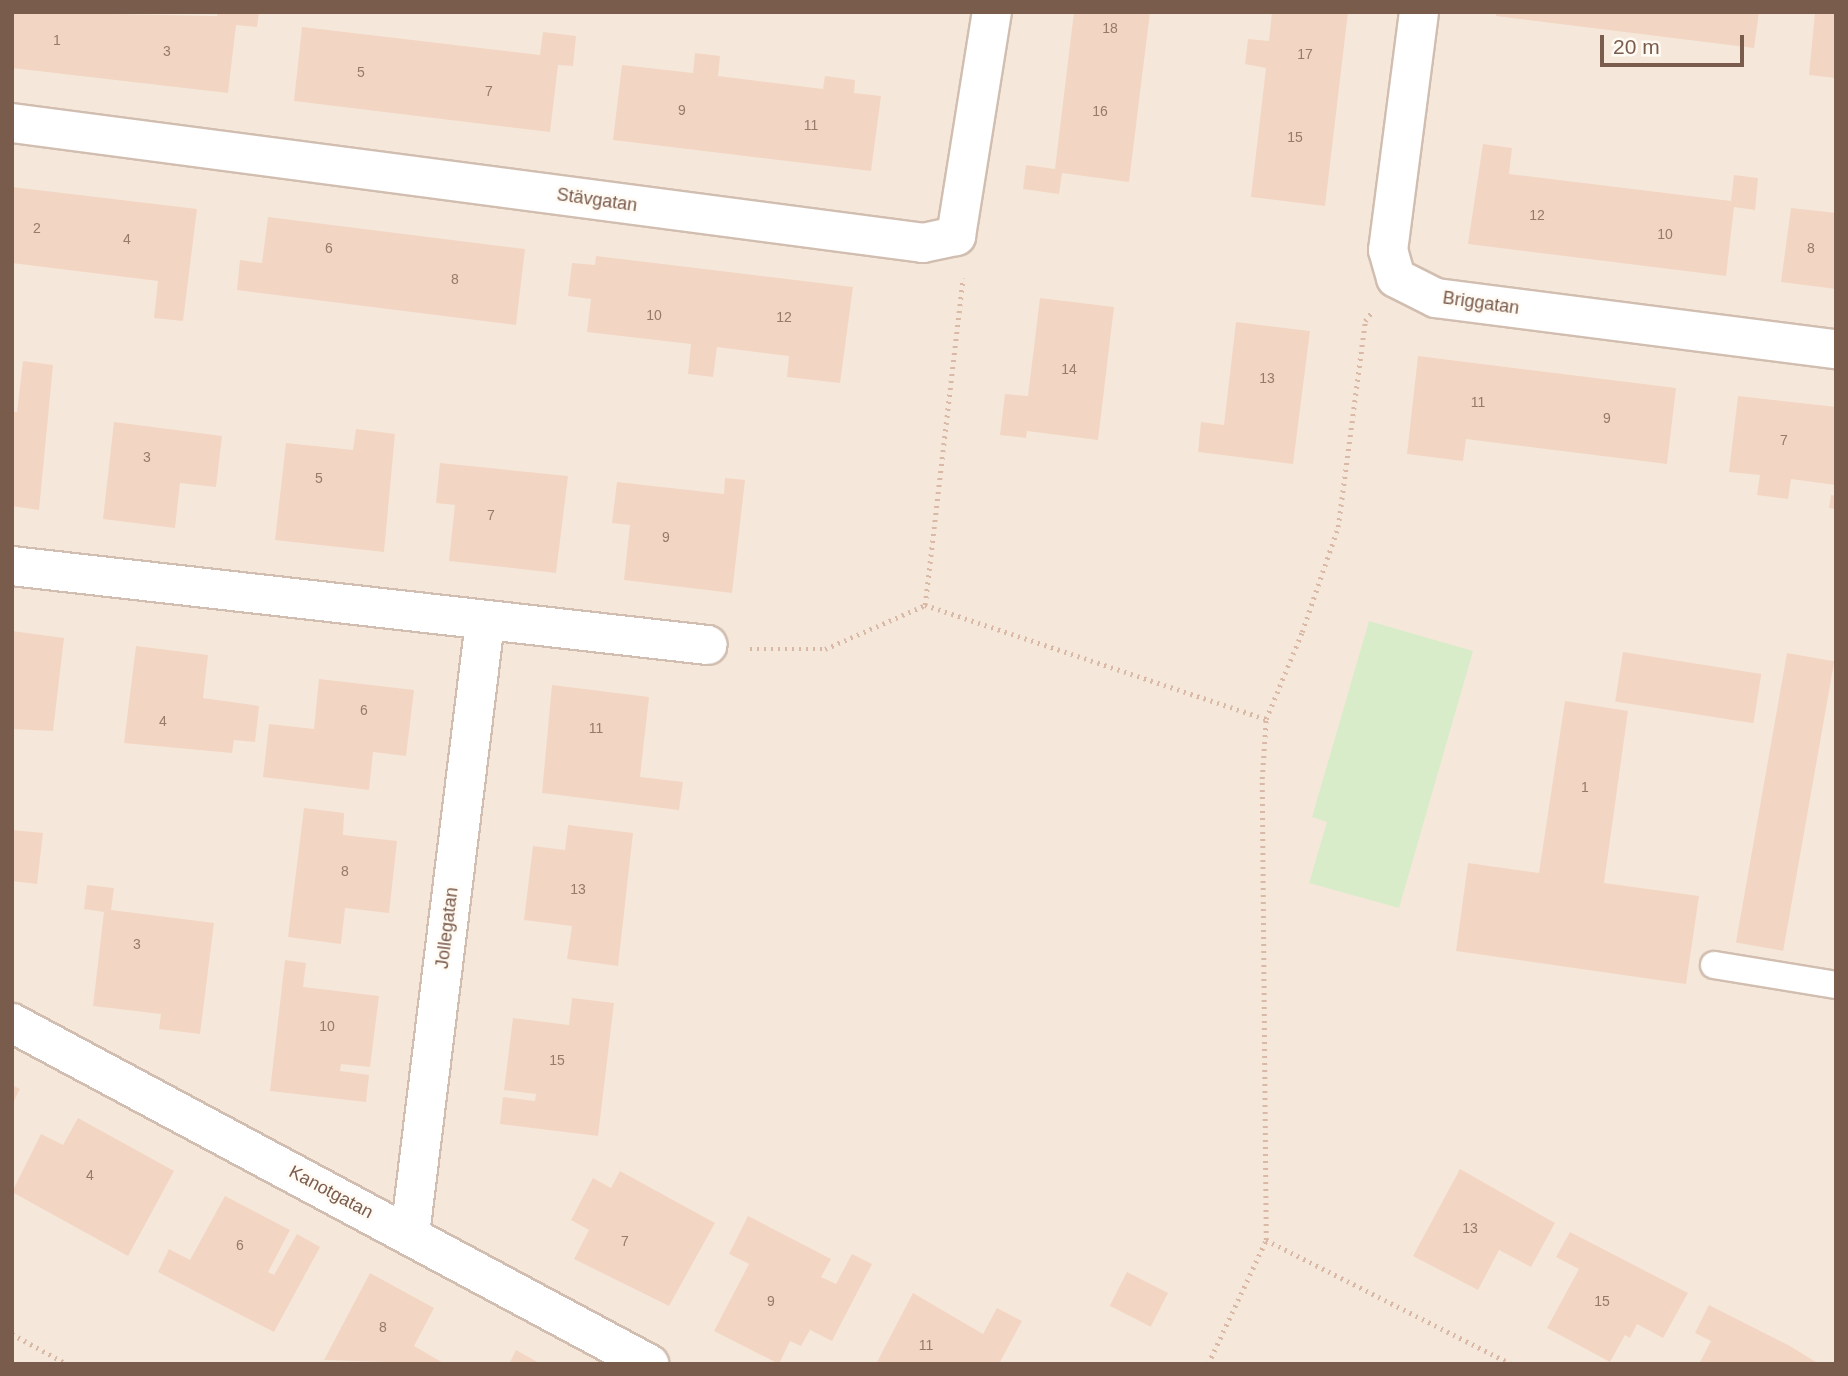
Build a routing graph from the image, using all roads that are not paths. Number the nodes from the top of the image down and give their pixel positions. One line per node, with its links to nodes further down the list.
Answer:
1 (992, 12): 3 (street, Stävgatan)
2 (1419, 12): 4 (street, Briggatan)
3 (12, 123)
4 (1836, 349)
5 (12, 566): 6 (street)
6 (485, 621): 7 (street); 11 (street, Jollegatan)
7 (708, 645)
8 (1714, 965): 9 (lane)
9 (1836, 985)
10 (12, 1023): 11 (street, Kanotgatan)
11 (410, 1234): 12 (street, Kanotgatan)
12 (649, 1364)

